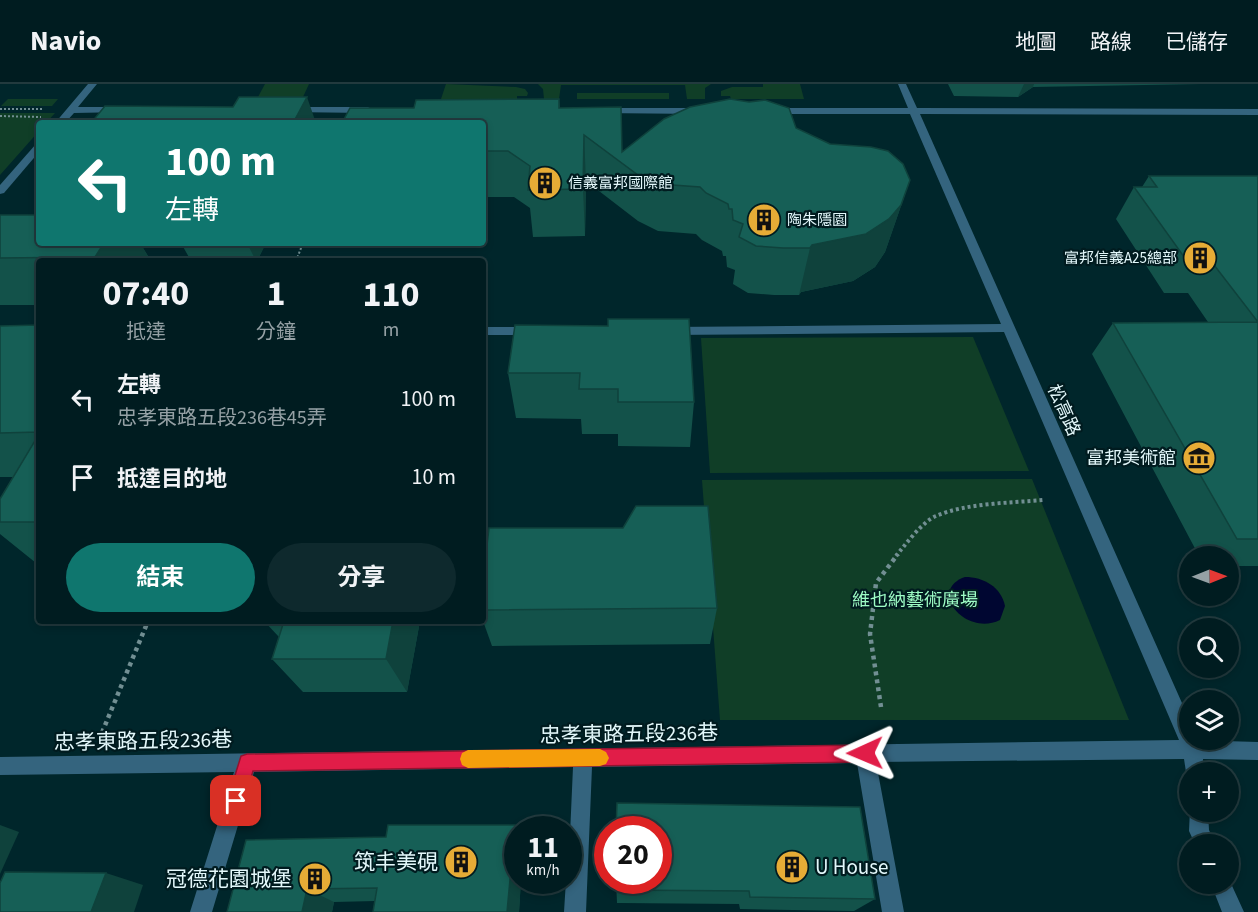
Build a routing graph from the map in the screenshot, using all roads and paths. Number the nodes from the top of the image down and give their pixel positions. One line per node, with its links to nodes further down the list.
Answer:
1 (93, 84): 5 (street)
2 (902, 84): 12 (street, 松高路)
3 (0, 109): 4 (path)
4 (44, 109)
5 (71, 110): 6 (street); 16 (street)
6 (128, 110)
7 (281, 110): 8 (street)
8 (381, 110)
9 (590, 111): 10 (street)
10 (714, 111)
11 (762, 111): 12 (street)
12 (914, 111): 13 (street); 19 (street, 松高路)
13 (1258, 112)
14 (0, 116): 15 (path)
15 (48, 117)
16 (63, 120)
17 (36, 149): 18 (street)
18 (0, 191)
19 (1008, 328): 22 (street); 26 (street, 松高路)
20 (486, 331): 21 (street)
21 (543, 331)
22 (651, 331)
23 (1043, 500): 25 (path)
24 (147, 624): 33 (path)
25 (881, 708)
26 (1179, 718)
27 (1193, 750): 28 (street, 忠孝東路五段236巷); 29 (street, 忠孝東路五段236巷); 32 (street)
28 (1258, 751)
29 (865, 753): 30 (street, 忠孝東路五段236巷); 38 (street)
30 (583, 758): 31 (street, 忠孝東路五段236巷); 37 (street)
31 (247, 762): 33 (street, 忠孝東路五段236巷); 36 (street)
32 (1194, 762)
33 (88, 765): 34 (street, 忠孝東路五段236巷)
34 (0, 766)
35 (1225, 894): 39 (street)
36 (201, 912)
37 (575, 912)
38 (893, 912)
39 (1233, 912)

